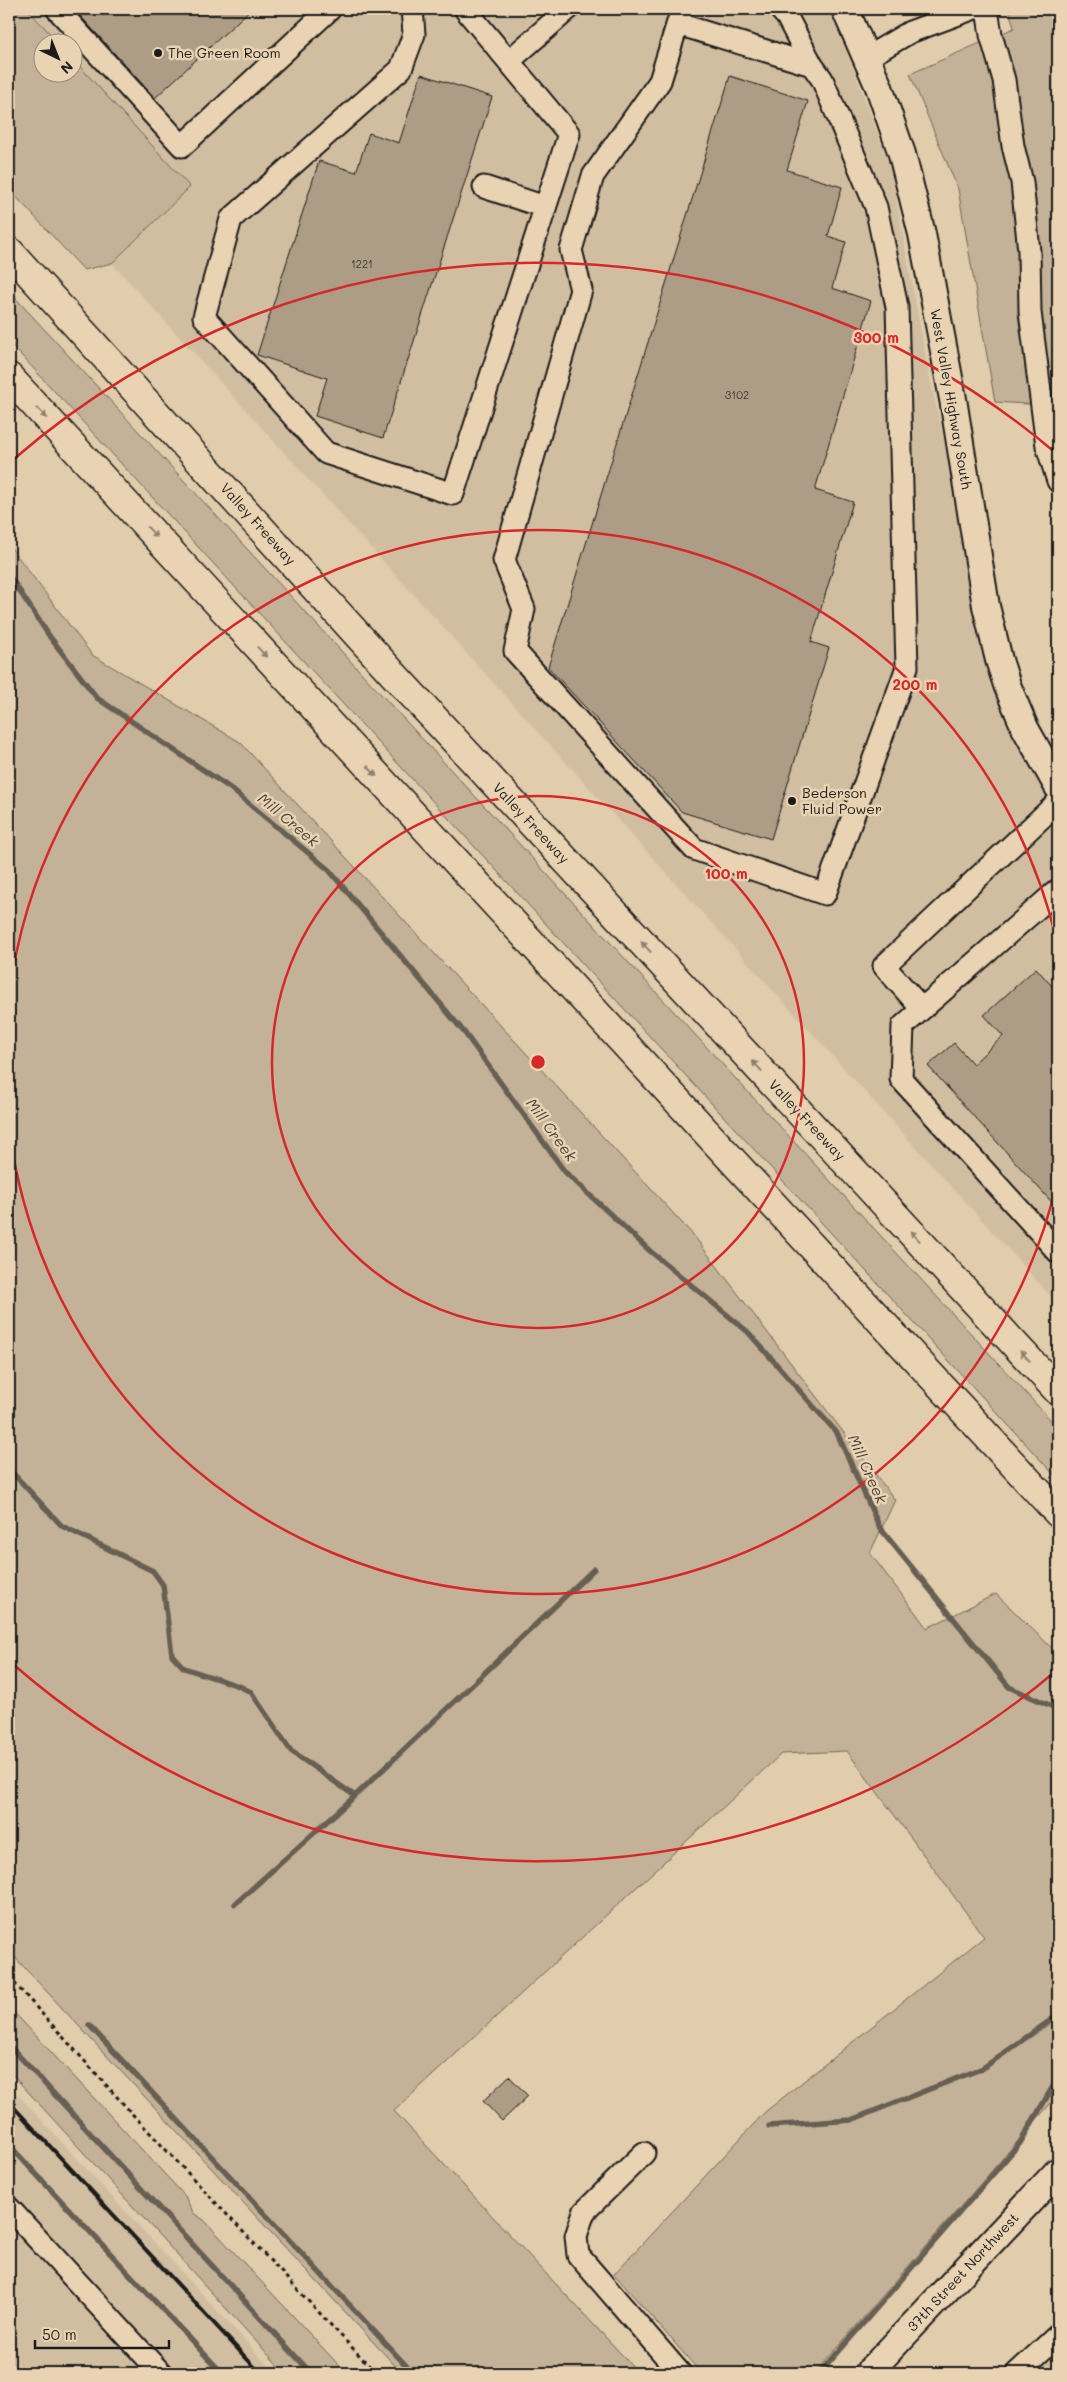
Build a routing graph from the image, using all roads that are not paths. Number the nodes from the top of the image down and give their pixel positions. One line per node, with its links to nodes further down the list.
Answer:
1 (56, 9): 2 (lane)
2 (330, 9)
3 (412, 9): 15 (lane)
4 (465, 9): 12 (lane)
5 (568, 9): 12 (lane)
6 (780, 9): 13 (lane)
7 (845, 9): 11 (main road, West Valley Highway South)
8 (972, 9): 11 (lane)
9 (987, 9): 18 (lane)
10 (680, 16): 13 (lane); 13 (lane)
11 (866, 58): 19 (main road, West Valley Highway South)
12 (509, 61): 15 (lane)
13 (812, 65)
14 (484, 187): 15 (lane)
15 (545, 207)
16 (9, 250): 24 (highway, Valley Freeway, one-way to 16)
17 (9, 377): 25 (highway, one-way to 25)
18 (1058, 481)
19 (1058, 787)
20 (1058, 802): 22 (lane)
21 (1058, 890): 22 (lane)
22 (922, 1009): 23 (lane)
23 (1058, 1252)
24 (1058, 1391)
25 (1058, 1513)
26 (644, 2153): 31 (lane)
27 (1058, 2171): 32 (main road, 37th Street Northwest)
28 (9, 2208): 30 (lane)
29 (1058, 2335): 33 (lane)
30 (161, 2373)
31 (680, 2373)
32 (868, 2373)
33 (1017, 2373)

